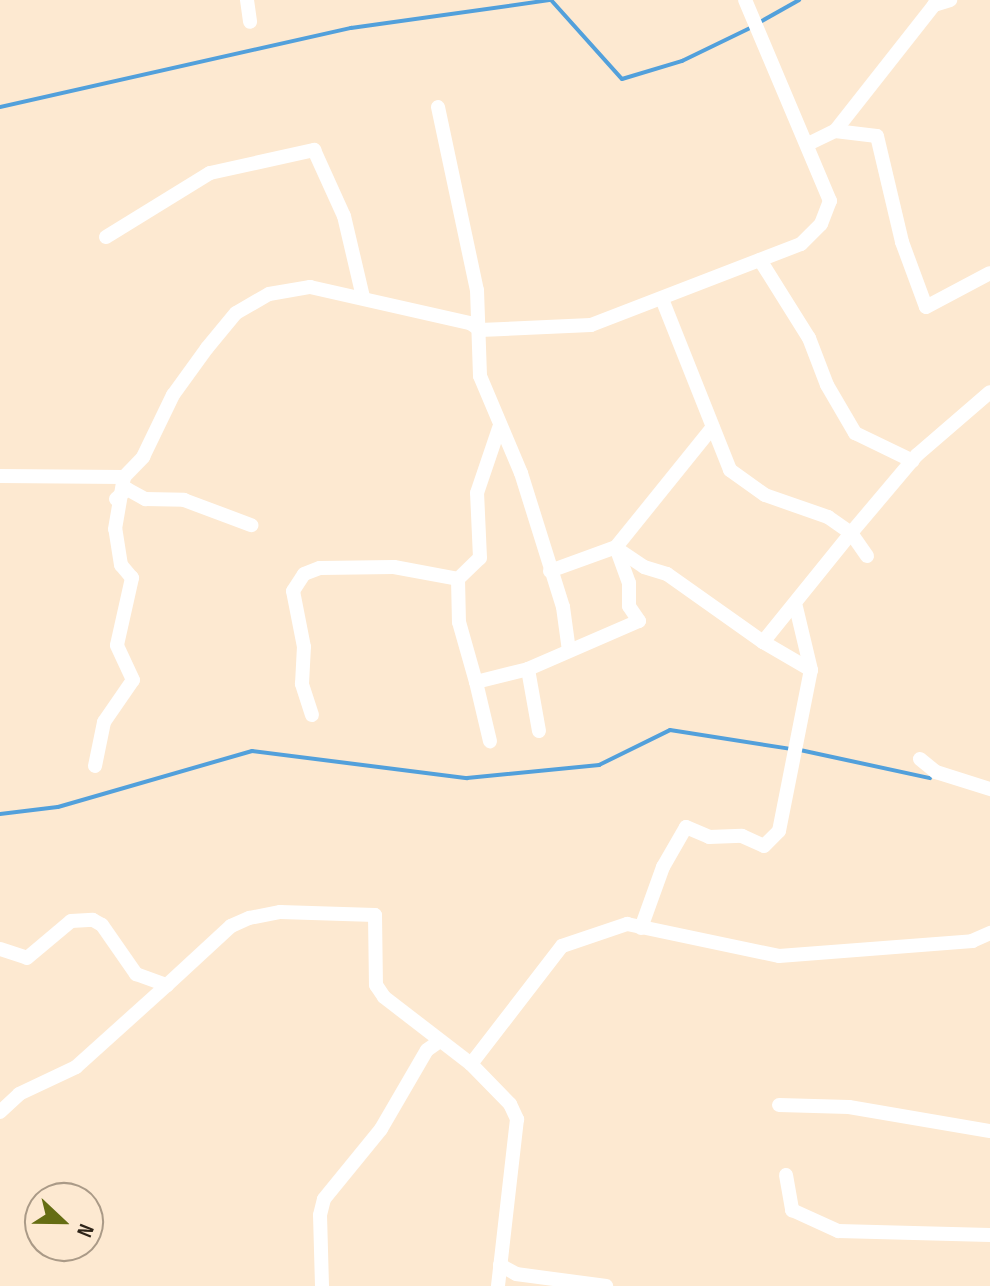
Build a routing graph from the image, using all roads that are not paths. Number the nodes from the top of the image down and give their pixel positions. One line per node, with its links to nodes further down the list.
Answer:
1 (247, 0): 4 (street)
2 (745, 0): 7 (street)
3 (950, 0): 6 (street)
4 (250, 22)
5 (438, 107): 13 (street)
6 (835, 131): 7 (street); 10 (street)
7 (808, 144): 9 (street)
8 (106, 237): 11 (street)
9 (760, 260): 12 (street); 17 (street)
10 (990, 273)
11 (363, 297): 13 (street); 19 (street)
12 (662, 299): 13 (street); 15 (street)
13 (480, 330): 16 (street)
14 (990, 392): 17 (street)
15 (713, 427): 22 (street); 23 (street)
16 (499, 428): 25 (street); 26 (street)
17 (913, 461): 22 (street)
18 (0, 476): 19 (street)
19 (124, 477): 20 (street)
20 (116, 499): 21 (street); 37 (street)
21 (251, 525)
22 (851, 533): 24 (street); 27 (street)
23 (616, 547): 25 (street); 28 (street); 29 (street)
24 (867, 556)
25 (550, 571): 29 (street)
26 (458, 579): 32 (street); 33 (street)
27 (796, 607): 28 (street); 31 (street)
28 (763, 642): 31 (street)
29 (569, 651): 30 (street)
30 (528, 669): 32 (street); 34 (street)
31 (811, 670): 39 (street)
32 (476, 682): 35 (street)
33 (312, 715)
34 (539, 731)
35 (490, 741)
36 (920, 759): 38 (street)
37 (95, 766)
38 (990, 789)
39 (641, 928): 40 (street); 44 (street)
40 (990, 933)
41 (0, 949): 42 (street)
42 (167, 985): 43 (street); 46 (street)
43 (440, 1041): 44 (street); 51 (street)
44 (471, 1064): 50 (street)
45 (779, 1105): 47 (street)
46 (0, 1112)
47 (990, 1131)
48 (786, 1175): 49 (street)
49 (990, 1235)
50 (500, 1265): 52 (street); 53 (street)
51 (322, 1286)
52 (498, 1286)
53 (606, 1286)

